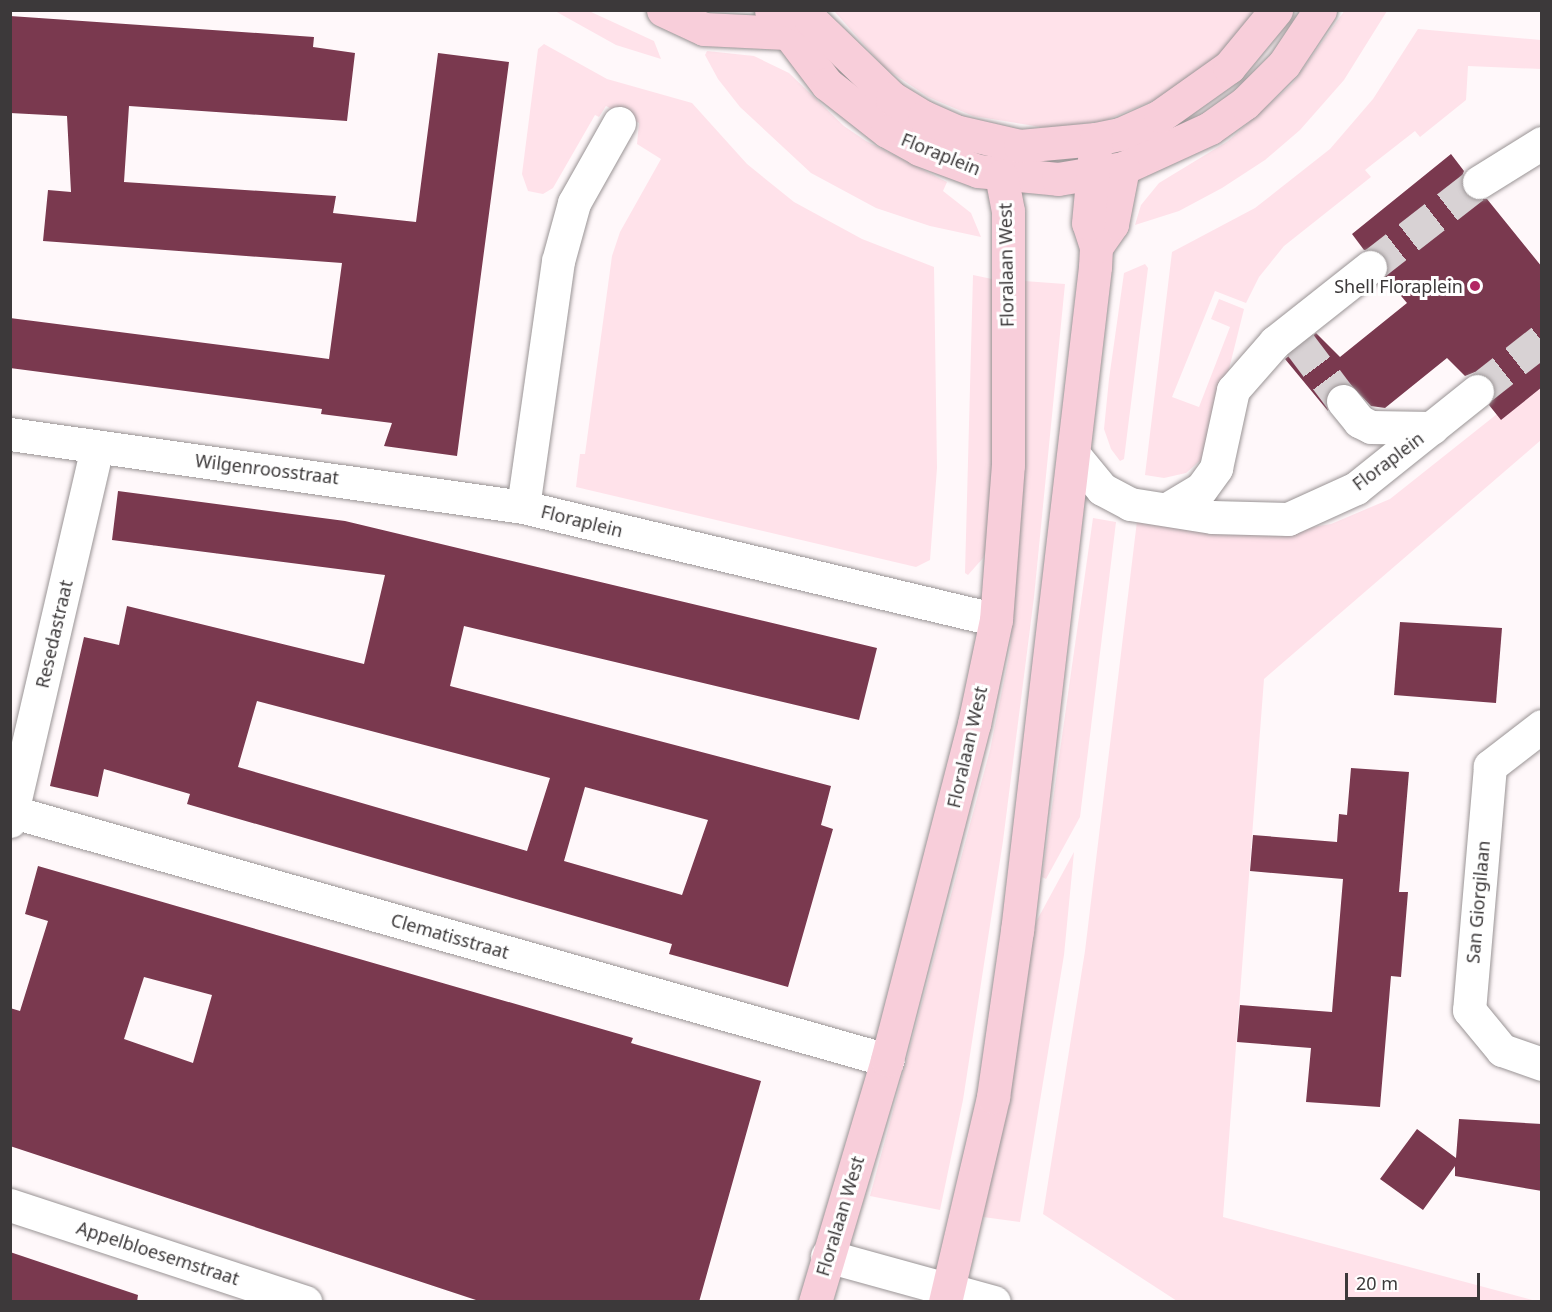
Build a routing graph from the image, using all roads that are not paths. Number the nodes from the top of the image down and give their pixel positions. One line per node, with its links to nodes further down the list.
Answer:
1 (1276, 10): 6 (main road, Floraplein)
2 (1320, 10): 8 (main road, Floraplein)
3 (673, 12): 4 (main road)
4 (782, 18): 6 (main road, Floraplein); 9 (main road, Floraplein)
5 (620, 123): 18 (street, Floraplein)
6 (1096, 139): 8 (main road)
7 (1542, 143): 10 (street)
8 (1108, 171): 9 (main road, Floraplein); 17 (main road)
9 (1001, 176): 20 (main road, Floralaan West)
10 (1479, 182)
11 (1370, 267): 19 (street)
12 (1477, 391): 14 (street, Floraplein)
13 (1343, 401): 14 (street, Floraplein)
14 (1431, 428): 19 (street, Floraplein)
15 (10, 434): 16 (street, Wilgenroosstraat)
16 (97, 448): 18 (street, Wilgenroosstraat); 22 (street, Resedastraat)
17 (1074, 455): 19 (street, Floraplein); 27 (main road)
18 (523, 507): 20 (street, Floraplein)
19 (1169, 508)
20 (996, 620): 23 (main road, Floralaan West)
21 (1542, 726): 24 (street, San Giorgilaan)
22 (12, 816): 23 (street, Clematisstraat)
23 (887, 1060): 26 (main road, Floralaan West)
24 (1542, 1064)
25 (10, 1205): 28 (street, Appelbloesemstraat)
26 (827, 1256): 27 (street); 29 (main road, Floralaan West)
27 (946, 1295): 30 (street)
28 (305, 1302)
29 (815, 1302)
30 (994, 1302)

